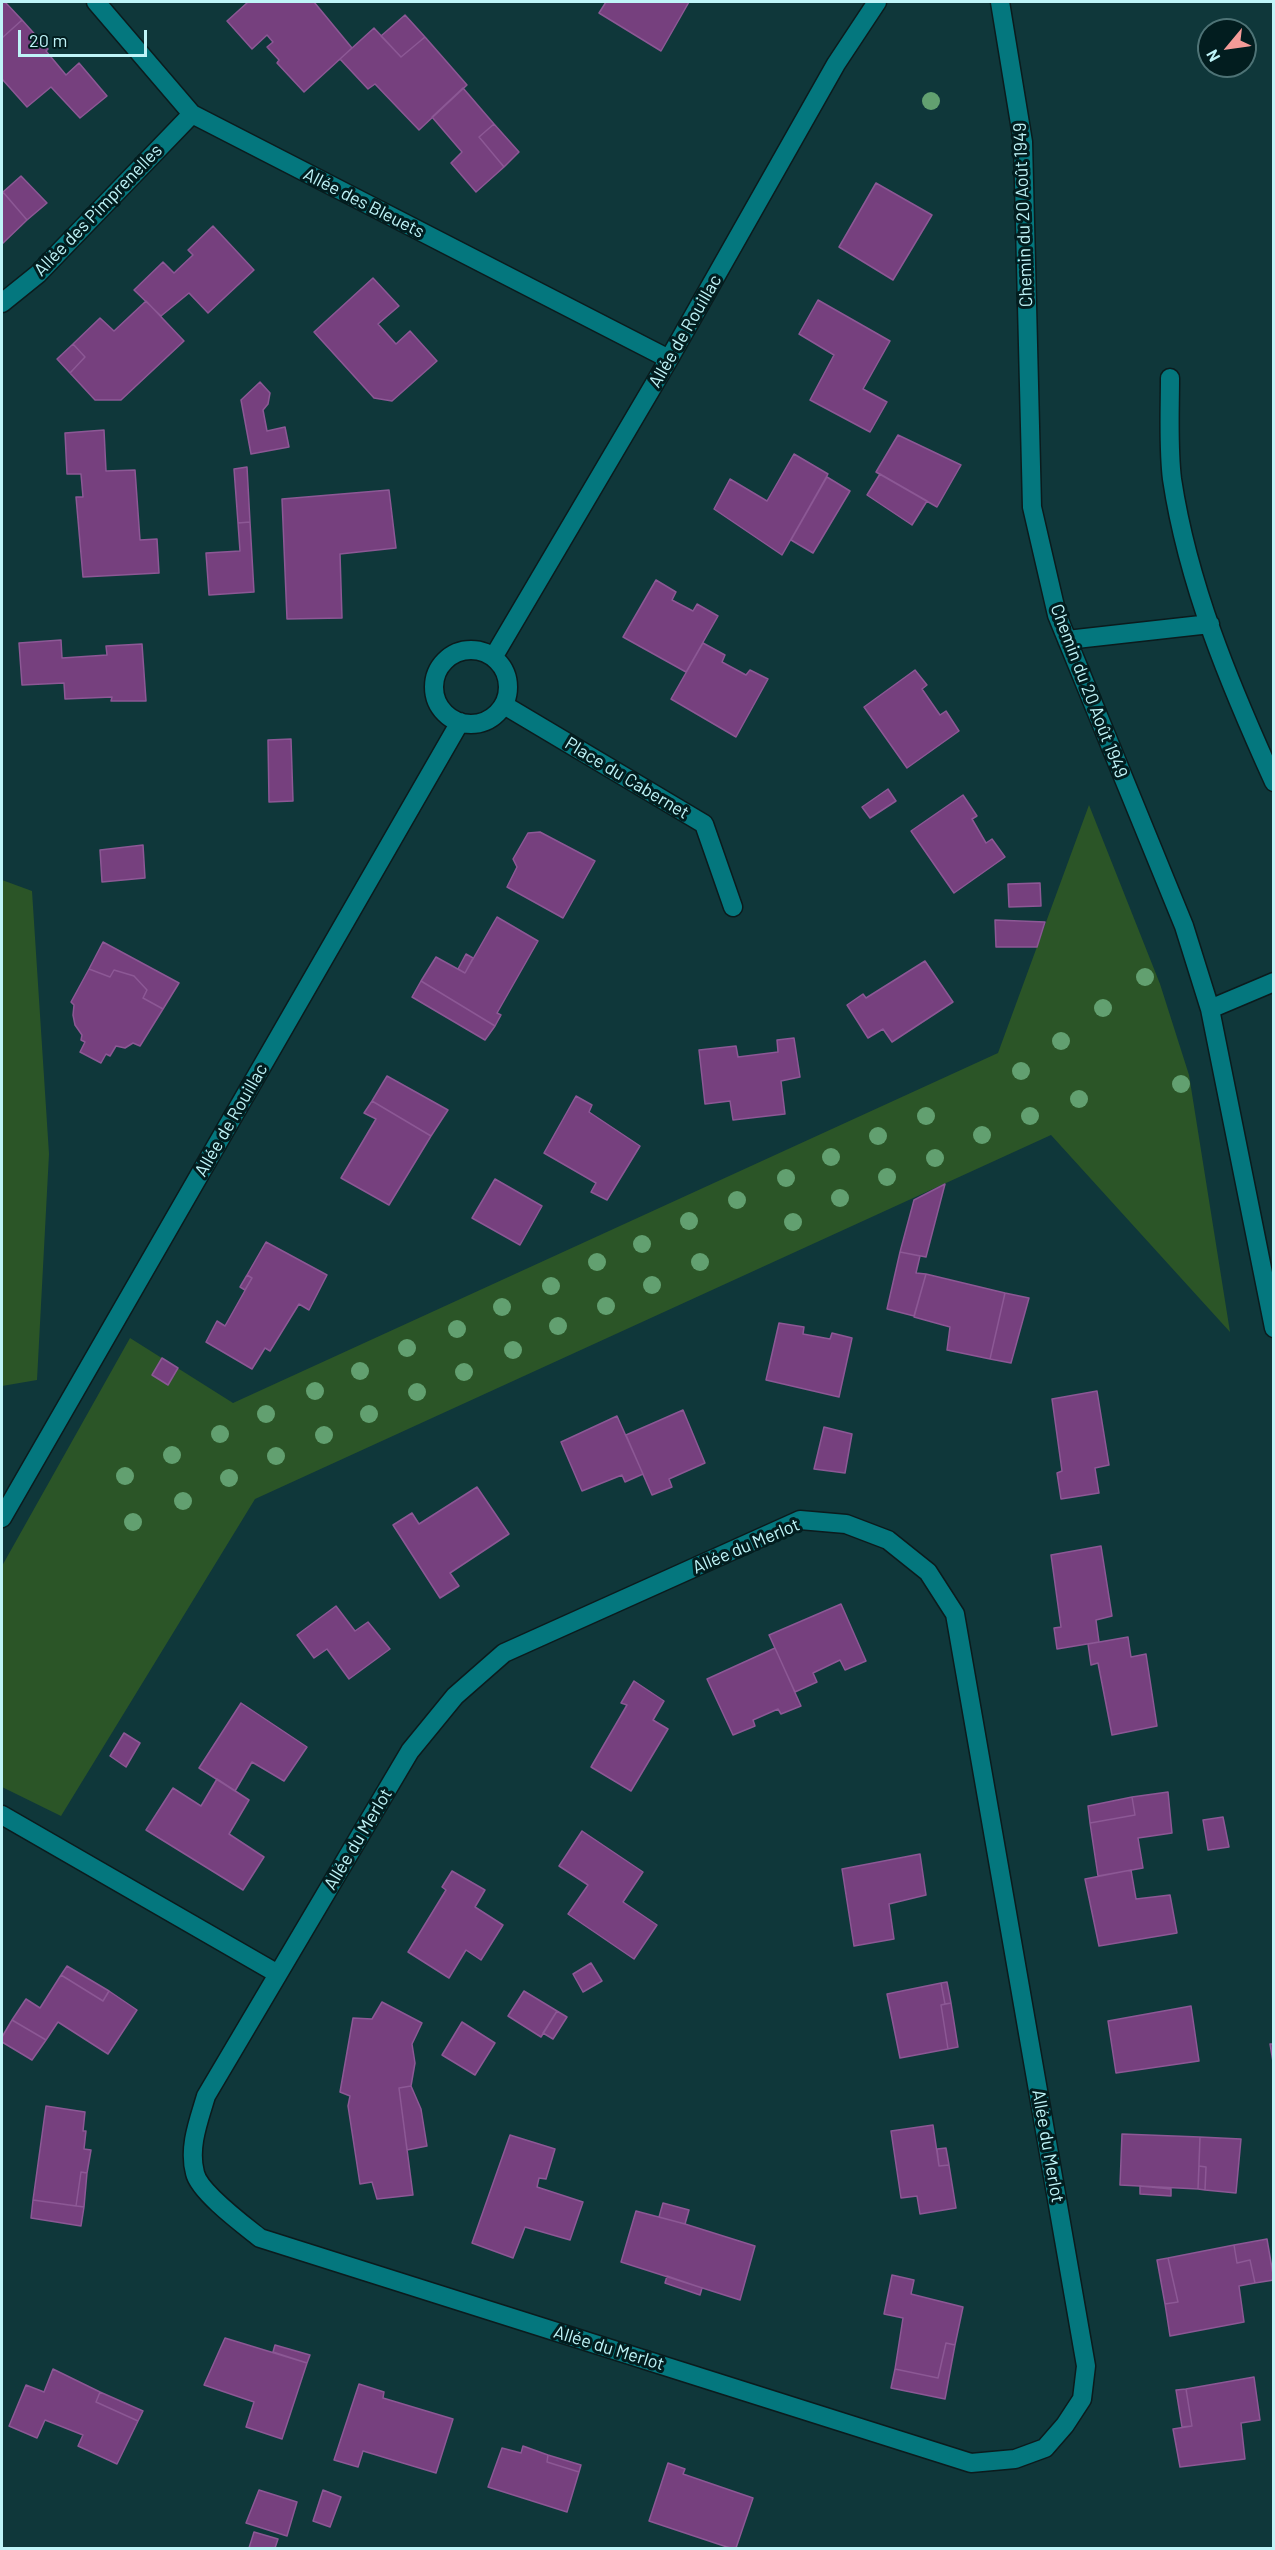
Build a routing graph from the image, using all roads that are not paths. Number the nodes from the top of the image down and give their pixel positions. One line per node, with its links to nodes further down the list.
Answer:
1 (96, 2): 4 (street, Allée des Bleuets)
2 (878, 2): 6 (street, Allée de Rouillac)
3 (1000, 2): 9 (street, Chemin du 20 Août 1949)
4 (192, 114): 5 (street, Allée des Pimprenelles); 6 (street, Allée des Bleuets)
5 (2, 303)
6 (669, 359): 10 (street, Allée de Rouillac)
7 (1170, 378): 8 (street)
8 (1210, 624): 9 (street); 13 (street)
9 (1067, 640): 16 (street, Chemin du 20 Août 1949)
10 (494, 656): 11 (street); 12 (street)
11 (504, 705): 12 (street); 14 (street, Place du Cabernet)
12 (460, 722): 18 (street, Allée de Rouillac)
13 (1274, 782)
14 (733, 907)
15 (1274, 982): 16 (street)
16 (1210, 1009): 17 (street, Chemin du 20 Août 1949)
17 (1274, 1328)
18 (2, 1518)
19 (2, 1815): 20 (street)
20 (278, 1974): 20 (street, Allée du Merlot)

